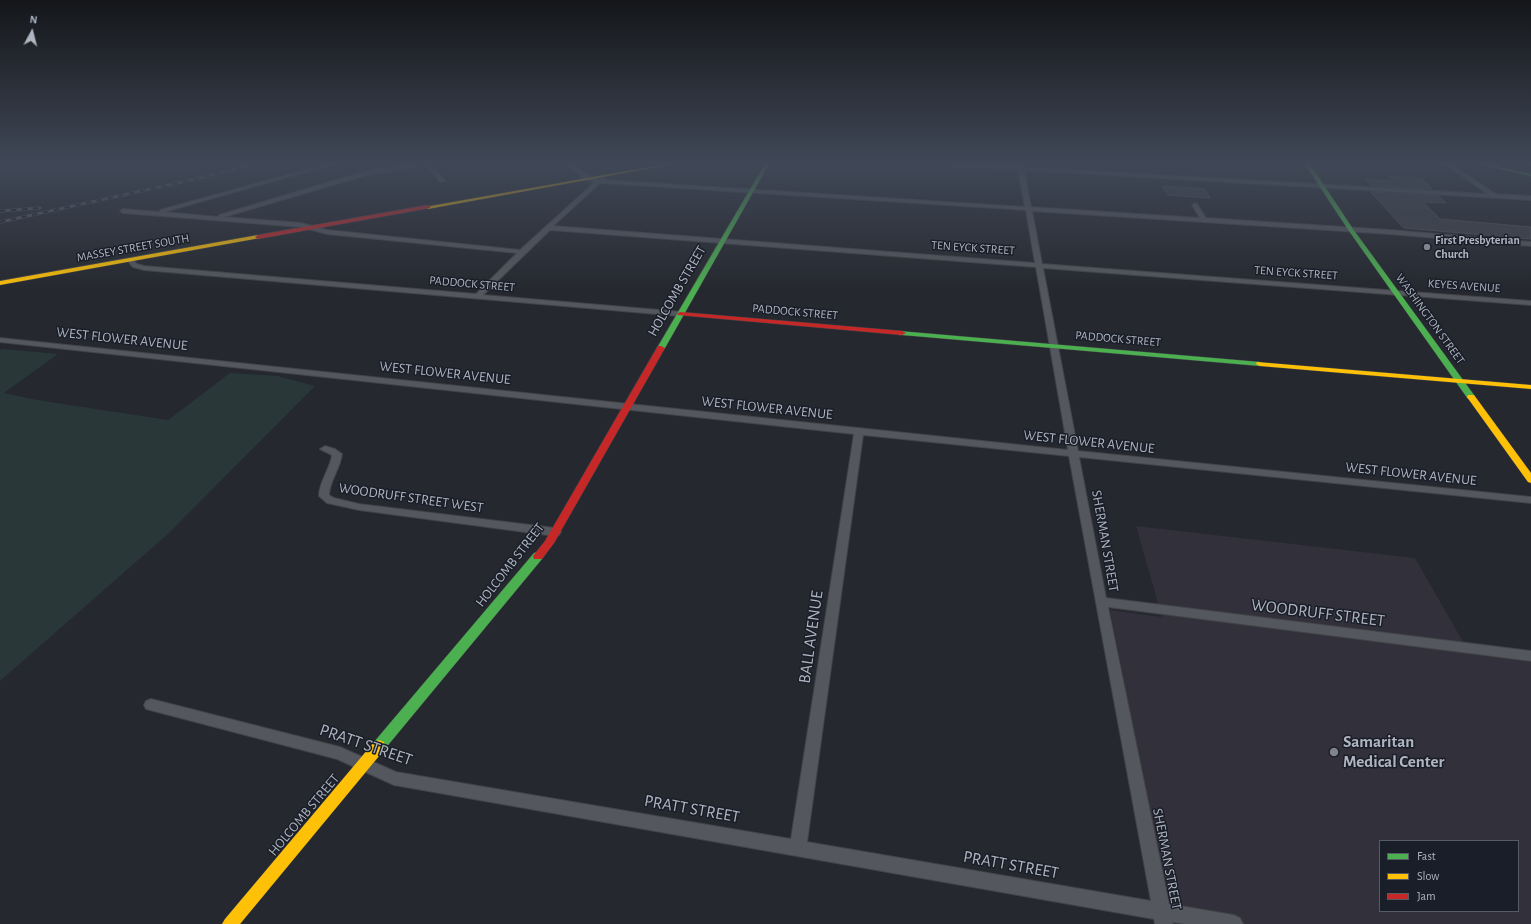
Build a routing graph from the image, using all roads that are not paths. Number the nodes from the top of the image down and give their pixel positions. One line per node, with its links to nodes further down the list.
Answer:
1 (175, 207): 11 (street)
2 (252, 207): 12 (street)
3 (430, 207): 14 (main road, MASSEY STREET SOUTH)
4 (571, 207): 15 (street)
5 (741, 207): 17 (main road, HOLCOMB STREET)
6 (984, 207): 9 (street)
7 (1196, 207): 13 (street)
8 (1336, 207): 16 (main road, WASHINGTON STREET)
9 (1028, 210): 13 (street); 21 (street, SHERMAN STREET)
10 (123, 211): 11 (street)
11 (154, 213): 12 (street)
12 (216, 218): 14 (street)
13 (1204, 220): 16 (street)
14 (313, 228): 19 (street); 20 (main road, MASSEY STREET SOUTH)
15 (549, 228): 17 (street, TEN EYCK STREET); 19 (street)
16 (1351, 230): 18 (street); 23 (main road, WASHINGTON STREET)
17 (722, 241): 21 (street, TEN EYCK STREET); 26 (main road, HOLCOMB STREET)
18 (1531, 244)
19 (522, 252): 24 (street)
20 (131, 260): 22 (main road, MASSEY STREET SOUTH); 24 (street, PADDOCK STREET)
21 (1038, 264): 23 (street, TEN EYCK STREET); 28 (street, SHERMAN STREET)
22 (0, 283)
23 (1396, 292): 25 (street, KEYES AVENUE); 29 (main road, WASHINGTON STREET)
24 (478, 296): 26 (street, PADDOCK STREET)
25 (1531, 303)
26 (680, 314): 28 (main road, PADDOCK STREET); 31 (main road, HOLCOMB STREET)
27 (0, 340): 31 (street, WEST FLOWER AVENUE)
28 (1054, 346): 29 (main road, PADDOCK STREET); 34 (street, SHERMAN STREET)
29 (1460, 381): 30 (main road, PADDOCK STREET); 35 (main road, WASHINGTON STREET)
30 (1531, 387)
31 (628, 407): 32 (street, WEST FLOWER AVENUE); 37 (main road, HOLCOMB STREET)
32 (859, 431): 34 (street, WEST FLOWER AVENUE); 42 (street, BALL AVENUE)
33 (325, 450): 37 (street, WOODRUFF STREET WEST)
34 (1074, 455): 36 (street, WEST FLOWER AVENUE); 38 (street, SHERMAN STREET)
35 (1531, 480)
36 (1531, 500)
37 (555, 532): 41 (main road, HOLCOMB STREET)
38 (1101, 602): 39 (street, WOODRUFF STREET); 43 (street, SHERMAN STREET)
39 (1531, 656)
40 (151, 705): 41 (street, PRATT STREET)
41 (365, 764): 42 (street, PRATT STREET); 44 (main road, HOLCOMB STREET)
42 (798, 847): 43 (street, PRATT STREET)
43 (1163, 918): 45 (street, PRATT STREET)
44 (230, 924)
45 (1234, 924)

